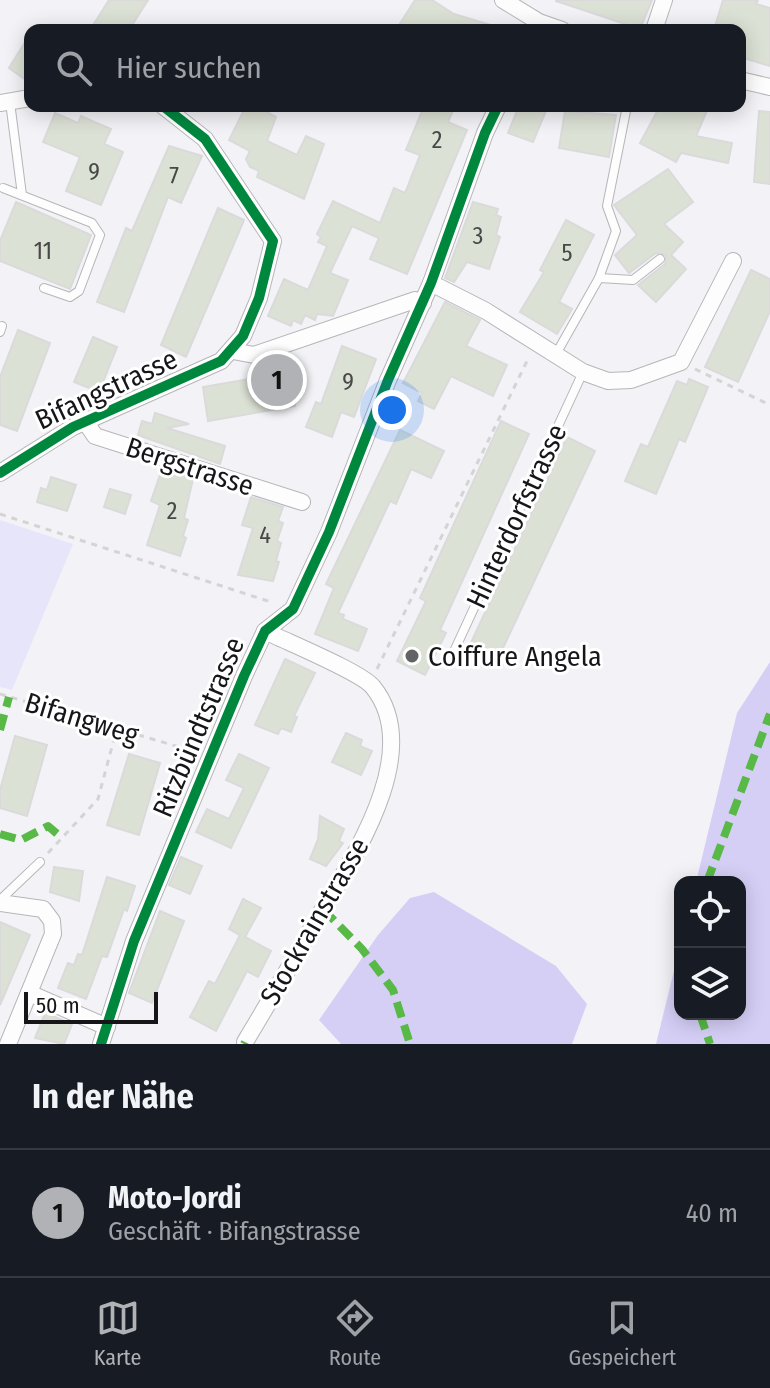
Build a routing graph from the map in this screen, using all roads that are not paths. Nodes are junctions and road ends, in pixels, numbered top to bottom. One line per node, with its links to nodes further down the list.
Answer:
1 (503, 0): 3 (street)
2 (664, 0): 4 (street)
3 (534, 24)
4 (656, 24)
5 (746, 81): 6 (street)
6 (770, 87)
7 (5, 102): 12 (lane)
8 (171, 112): 19 (street)
9 (495, 112): 16 (street)
10 (626, 112): 15 (lane)
11 (3, 188): 12 (lane)
12 (22, 195): 17 (lane)
13 (660, 259): 15 (lane)
14 (733, 261): 21 (street)
15 (599, 278): 20 (lane)
16 (431, 283): 18 (street, Ritzbündtstrasse); 20 (street)
17 (44, 288)
18 (423, 303): 19 (street); 25 (street, Ritzbündtstrasse)
19 (233, 351): 22 (street, Bifangstrasse)
20 (556, 355): 21 (street)
21 (583, 372): 26 (lane, Hinterdorfstrasse)
22 (85, 421): 23 (street, Bifangstrasse); 24 (street, Bergstrasse)
23 (0, 473)
24 (302, 502)
25 (265, 631): 30 (street, Ritzbündtstrasse); 31 (street, Stockrainstrasse)
26 (450, 660)
27 (40, 862): 28 (lane)
28 (0, 902): 29 (street)
29 (29, 993): 30 (street); 32 (street)
30 (107, 1027): 33 (street, Ritzbündtstrasse)
31 (245, 1042)
32 (8, 1044)
33 (101, 1044)

